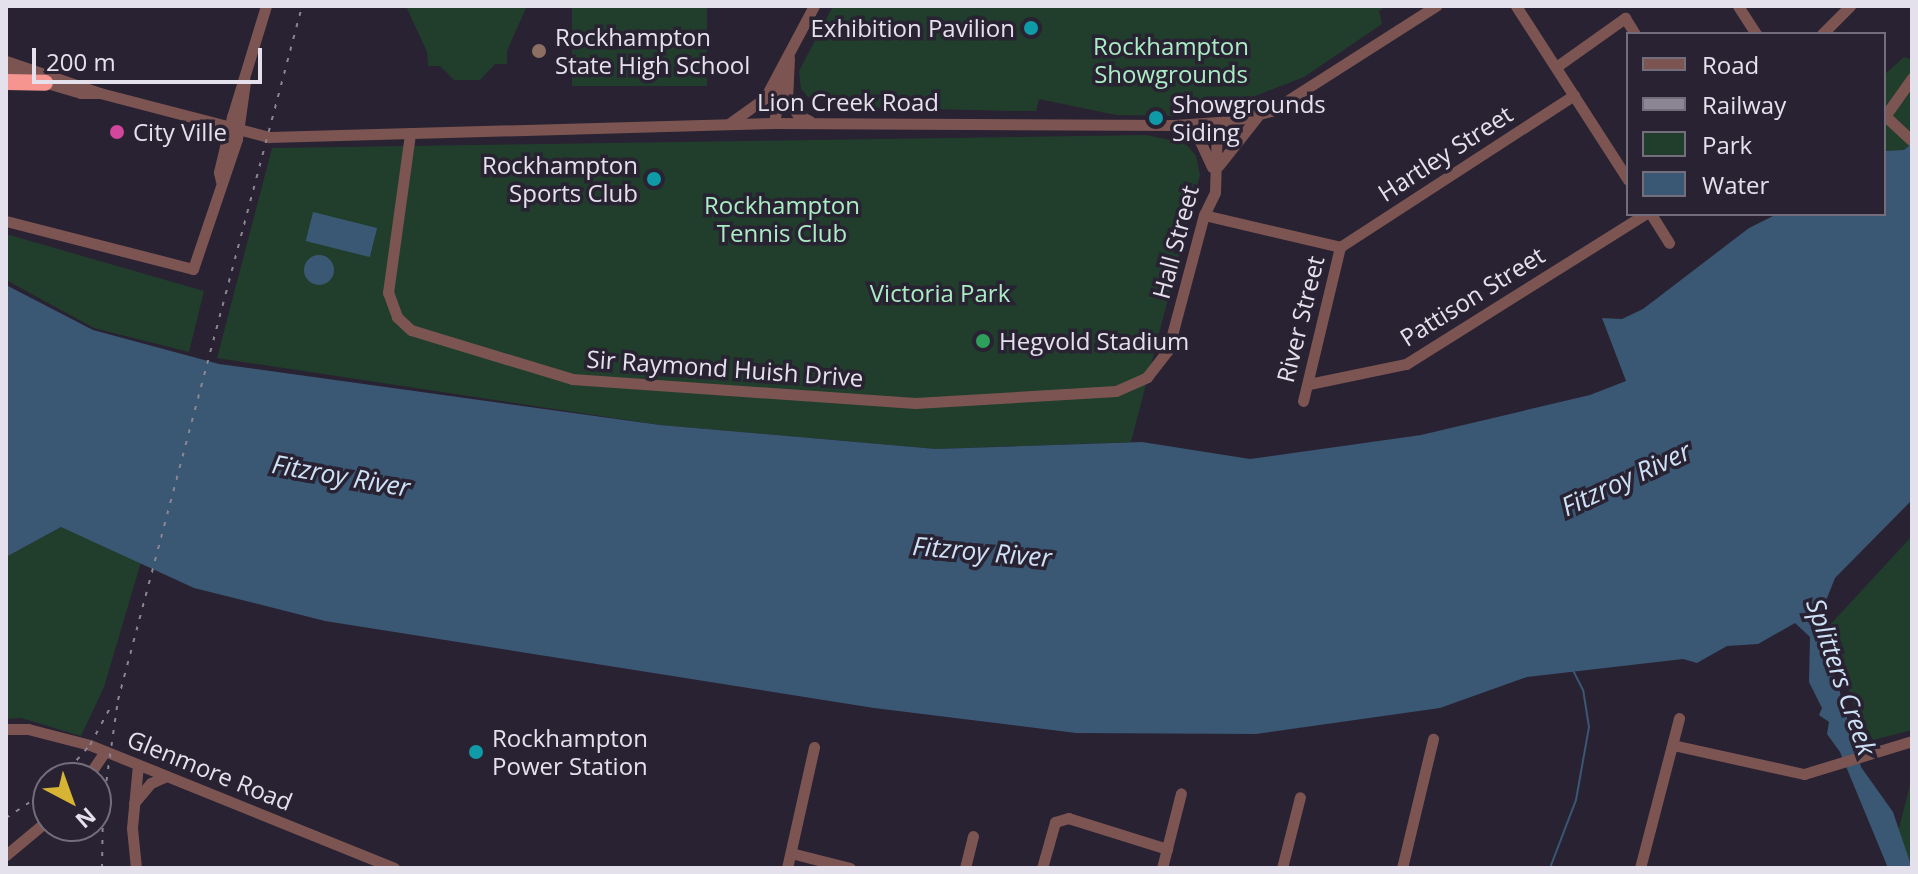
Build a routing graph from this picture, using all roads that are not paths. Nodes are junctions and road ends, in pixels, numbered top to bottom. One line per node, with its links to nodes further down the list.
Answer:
1 (266, 6): 27 (street)
2 (814, 6): 10 (street)
3 (1434, 6): 20 (street, Lion Creek Road)
4 (1516, 6): 12 (street)
5 (1738, 6): 8 (street)
6 (1850, 6): 9 (street)
7 (1634, 32): 12 (street)
8 (1755, 32)
9 (1824, 32)
10 (789, 53): 22 (street); 24 (street); 25 (street)
11 (6, 61): 17 (street)
12 (1556, 67): 18 (street)
13 (6, 71): 16 (street)
14 (1912, 78): 19 (street)
15 (6, 82): 16 (highway)
16 (45, 83): 17 (street)
17 (100, 93): 27 (street, Lion Creek Road)
18 (1574, 95): 31 (street); 37 (street, Hartley Street)
19 (1886, 115)
20 (1257, 116): 23 (street, Lion Creek Road); 30 (street)
21 (1886, 117): 29 (street)
22 (774, 123): 24 (street, Lion Creek Road); 25 (street, Lion Creek Road)
23 (1217, 123): 26 (street, Lion Creek Road); 30 (street, Hall Street)
24 (817, 124): 26 (street, Lion Creek Road)
25 (725, 125): 28 (street, Lion Creek Road)
26 (1174, 125): 30 (street)
27 (234, 129): 28 (street, Lion Creek Road); 35 (street)
28 (407, 134): 38 (street, Sir Raymond Huish Drive)
29 (1911, 140)
30 (1214, 174): 32 (street, Hall Street)
31 (1626, 177)
32 (1204, 215): 37 (street); 38 (street, Hall Street)
33 (1642, 216): 39 (street, Pattison Street)
34 (1652, 216): 36 (street)
35 (6, 221)
36 (1669, 243)
37 (1340, 247): 39 (street, River Street)
38 (1156, 367)
39 (1309, 384): 40 (street, River Street)
40 (1303, 401)
41 (1679, 718): 45 (street)
42 (6, 729): 47 (street, Glenmore Road)
43 (1433, 739): 67 (street)
44 (1912, 741): 45 (street)
45 (1673, 745): 68 (street)
46 (814, 747): 57 (street)
47 (105, 751): 48 (street); 49 (street, Glenmore Road)
48 (98, 762)
49 (138, 765): 50 (street, Glenmore Road); 53 (street)
50 (167, 776): 53 (street); 60 (street, Glenmore Road)
51 (1181, 793): 56 (street)
52 (1300, 797): 66 (street)
53 (134, 803): 59 (street)
54 (32, 833): 58 (street)
55 (973, 836): 63 (street)
56 (1167, 849): 64 (street); 65 (street)
57 (791, 853): 61 (street); 62 (street)
58 (6, 855)
59 (136, 868)
60 (394, 868)
61 (787, 868)
62 (850, 868)
63 (965, 868)
64 (1042, 868)
65 (1162, 868)
66 (1282, 868)
67 (1402, 868)
68 (1640, 868)

